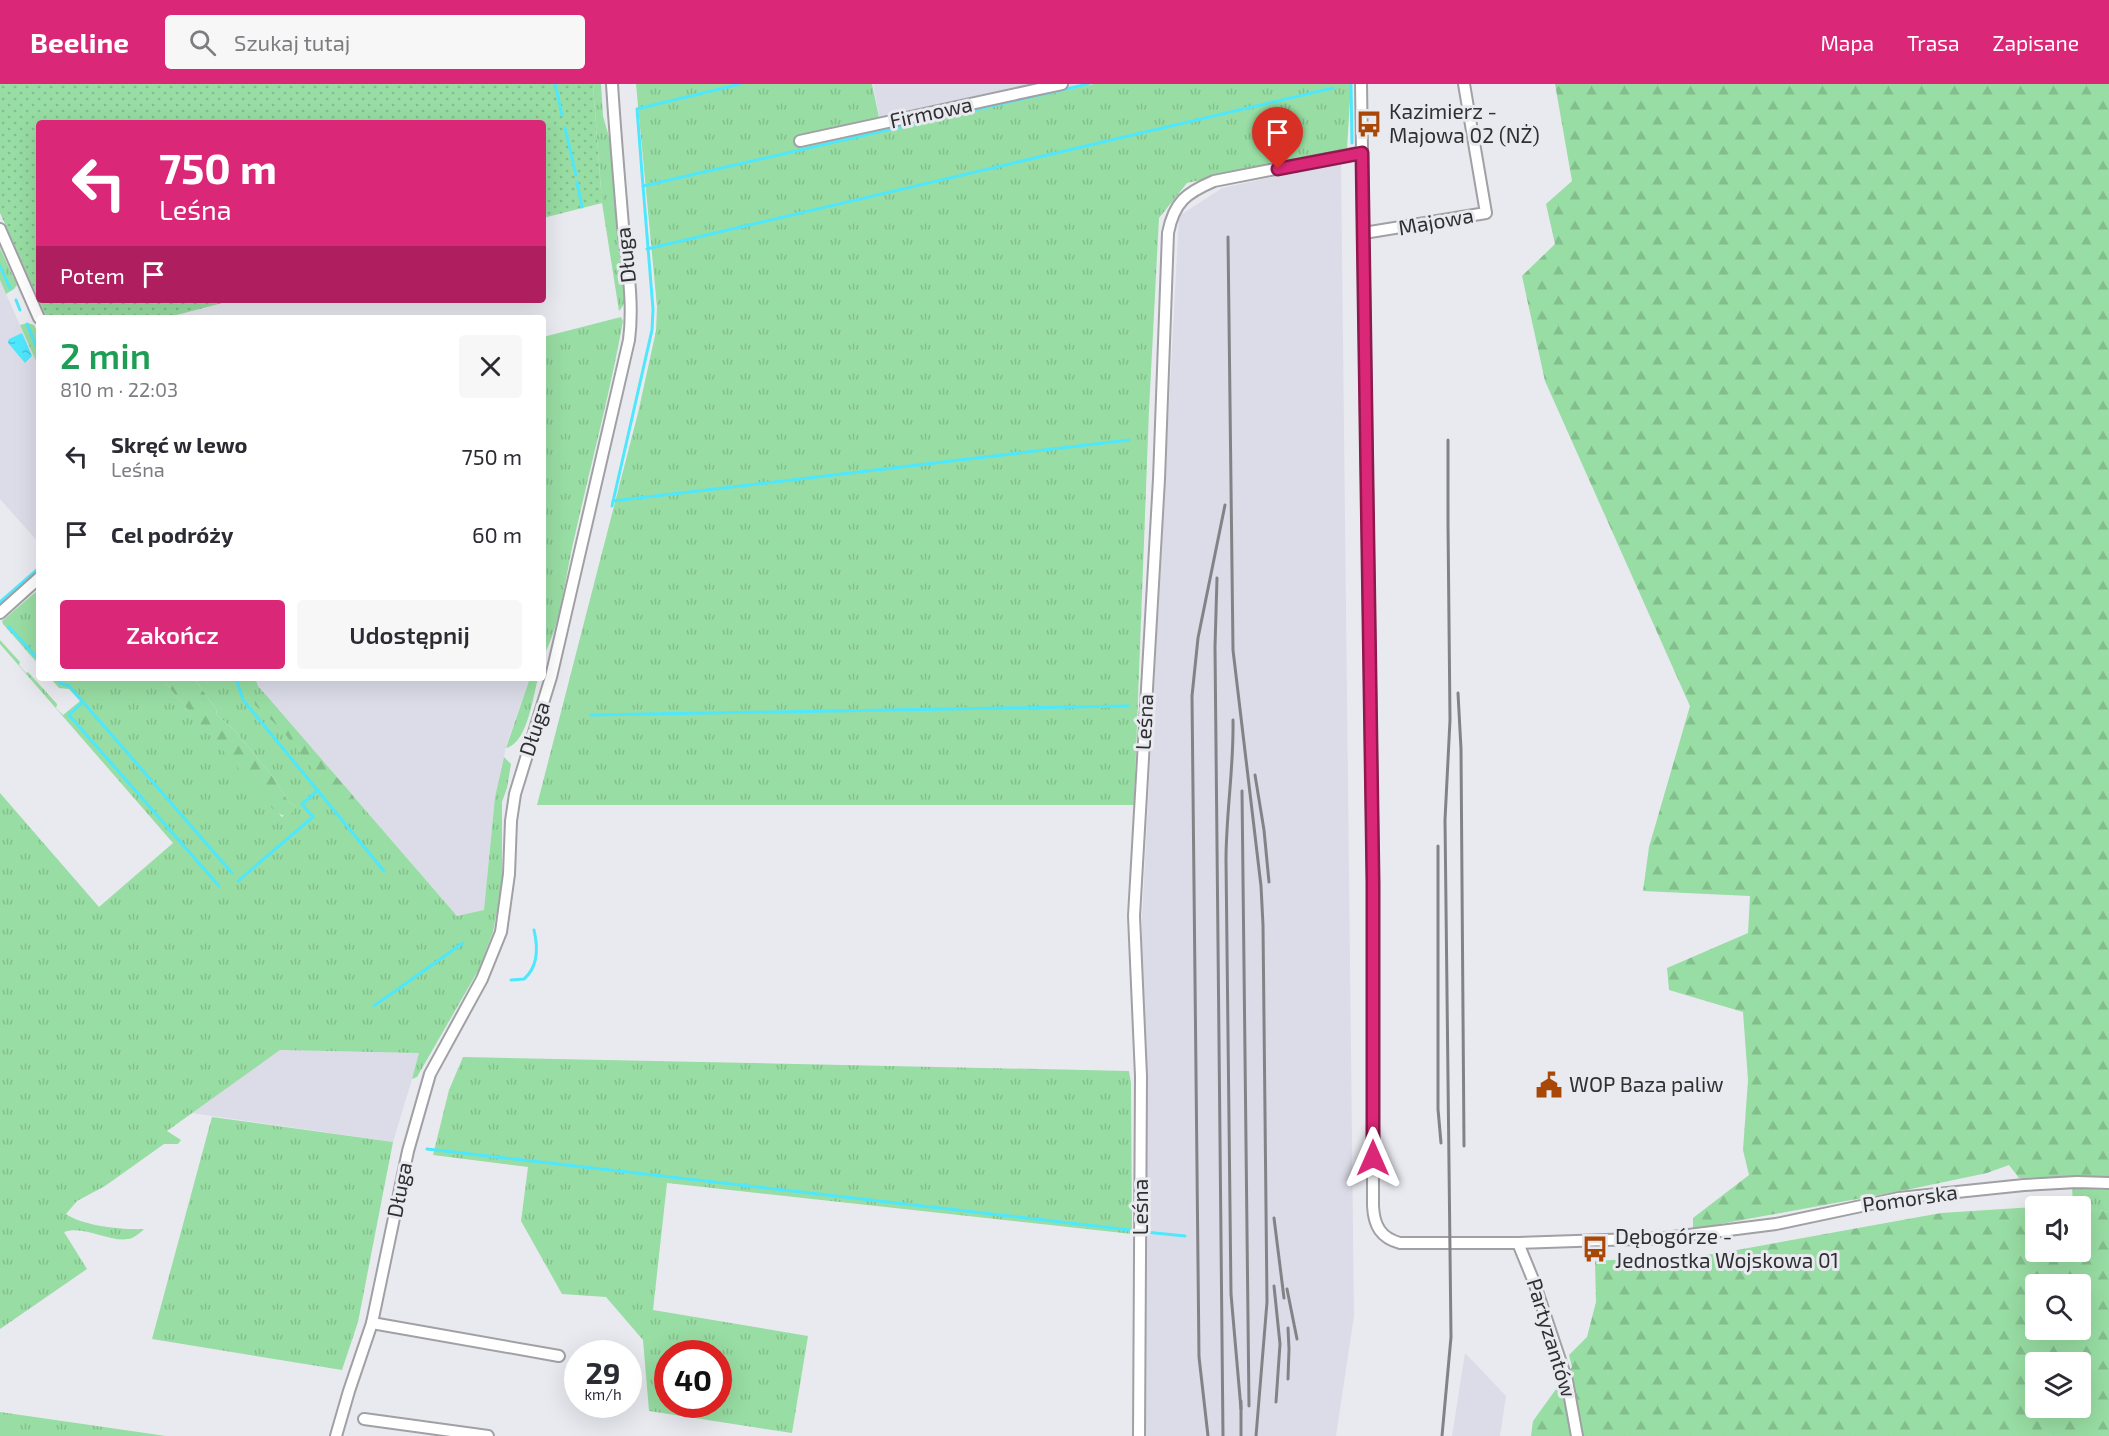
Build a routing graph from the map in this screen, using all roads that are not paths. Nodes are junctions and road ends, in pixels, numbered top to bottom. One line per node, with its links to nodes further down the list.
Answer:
1 (612, 84): 14 (street, Długa)
2 (1062, 84): 5 (street, Firmowa)
3 (1361, 84): 6 (street)
4 (1464, 84): 8 (street, Majowa)
5 (800, 141)
6 (1362, 153): 8 (street); 19 (street, Leśna)
7 (0, 229): 9 (street)
8 (1364, 233): 13 (street, Pomorska)
9 (38, 315)
10 (36, 581): 11 (street)
11 (0, 613)
12 (2109, 1183): 13 (street, Pomorska)
13 (1518, 1242): 20 (street, Partyzantów)
14 (372, 1323): 15 (street); 17 (street, Długa)
15 (560, 1356)
16 (364, 1419): 18 (street)
17 (336, 1436)
18 (488, 1436)
19 (1140, 1436)
20 (1576, 1436)

